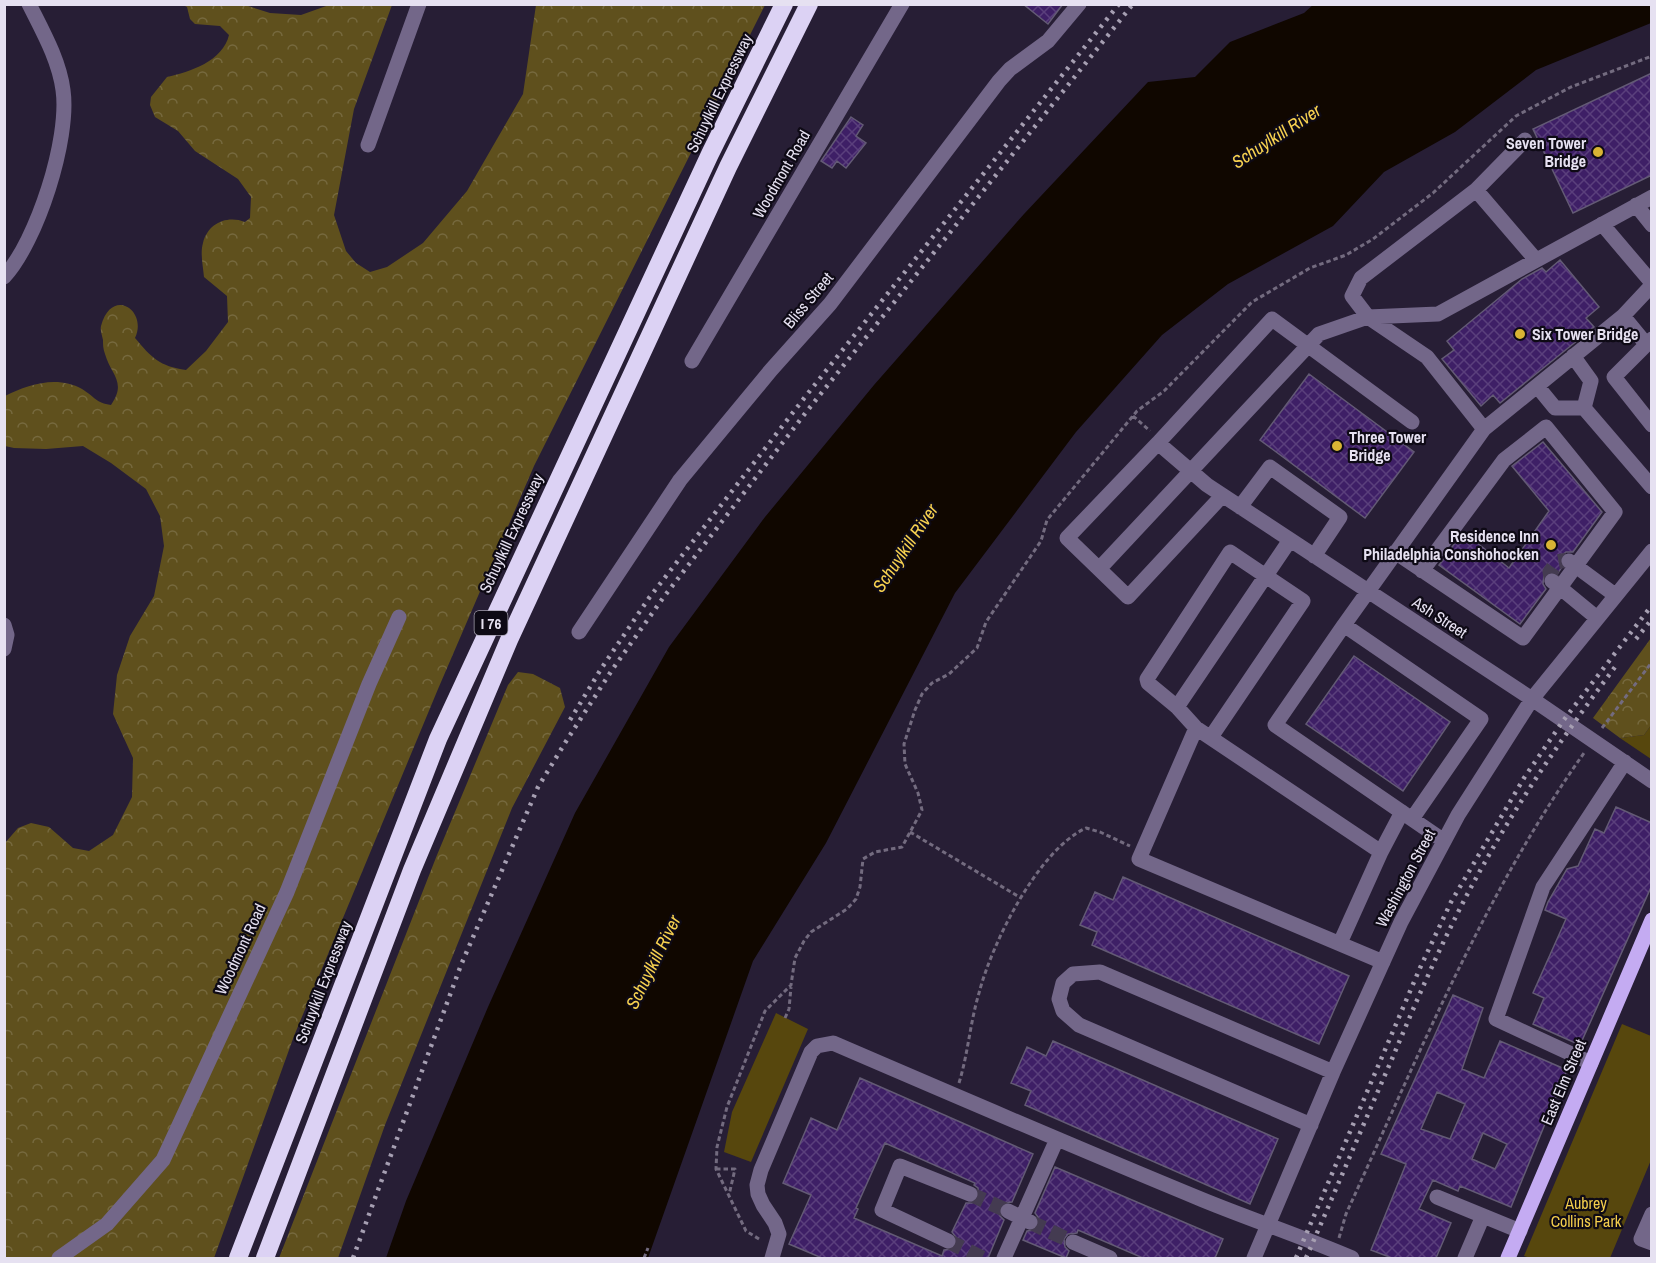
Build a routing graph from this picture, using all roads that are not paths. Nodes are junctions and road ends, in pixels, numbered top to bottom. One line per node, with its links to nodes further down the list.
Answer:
1 (29, 4): 15 (street)
2 (419, 4): 8 (street)
3 (784, 4): 78 (highway, Schuylkill Expressway / I 76)
4 (809, 4): 79 (highway, I 76)
5 (902, 4): 22 (street, Woodmont Road)
6 (1071, 8): 48 (street, Bliss Street)
7 (1525, 140): 9 (street)
8 (368, 145)
9 (1476, 190): 14 (street); 18 (street)
10 (1652, 196): 11 (street)
11 (1636, 205): 12 (street); 13 (street)
12 (1602, 224): 14 (street); 16 (street)
13 (1652, 225)
14 (1536, 260): 18 (street)
15 (4, 277)
16 (1652, 284): 17 (street)
17 (1623, 316): 19 (street); 21 (street)
18 (1368, 317): 20 (street); 27 (street)
19 (1649, 341): 26 (street)
20 (1307, 345): 25 (street); 28 (street); 29 (street)
21 (1573, 356): 23 (street); 24 (street)
22 (692, 361)
23 (1537, 386): 24 (street); 27 (street)
24 (1584, 408): 30 (street)
25 (1412, 422)
26 (1652, 425)
27 (1484, 429): 35 (street)
28 (1158, 443): 29 (street, Ash Street); 38 (street)
29 (1190, 471): 31 (street, Ash Street); 38 (street)
30 (1652, 487)
31 (1222, 496): 32 (street, Ash Street); 38 (street)
32 (1240, 507): 33 (street, Ash Street); 36 (street)
33 (1290, 540): 36 (street, Ash Street); 40 (street)
34 (1652, 551): 43 (street, Washington Street)
35 (1395, 552): 39 (street); 42 (street)
36 (1314, 556): 42 (street, Ash Street)
37 (1572, 563): 39 (street); 41 (street); 43 (street)
38 (1099, 569)
39 (1422, 571): 41 (street)
40 (1265, 576): 51 (street); 51 (street); 53 (street)
41 (1555, 585): 45 (street)
42 (1367, 591): 47 (street); 50 (street, Ash Street)
43 (1615, 595): 45 (street, Washington Street)
44 (399, 617): 77 (street, Woodmont Road)
45 (1596, 618): 50 (street, Washington Street)
46 (4, 625): 49 (street)
47 (1344, 625): 56 (street); 56 (street)
48 (579, 632)
49 (4, 649)
50 (1532, 699): 54 (street, Ash Street); 57 (street, Washington Street)
51 (1178, 707): 52 (street)
52 (1196, 728): 53 (street); 60 (street)
53 (1210, 737): 58 (street)
54 (1625, 762): 55 (street, Ash Street); 62 (street)
55 (1652, 781)
56 (1407, 816): 57 (street); 58 (street)
57 (1444, 841): 61 (street, Washington Street)
58 (1381, 852): 60 (street)
59 (1652, 920): 62 (main road, East Elm Street)
60 (1340, 943): 61 (street)
61 (1383, 962): 63 (street, Washington Street)
62 (1591, 1063): 73 (main road, East Elm Street)
63 (1333, 1072): 64 (street, Washington Street); 64 (street)
64 (1311, 1125): 72 (street, Washington Street)
65 (1057, 1139): 71 (street); 72 (street); 80 (street)
66 (970, 1194): 74 (street)
67 (1437, 1197): 70 (street)
68 (1008, 1211): 71 (street)
69 (1652, 1215): 76 (street)
70 (1483, 1216): 73 (street); 85 (street)
71 (1026, 1220): 81 (street)
72 (1267, 1226): 83 (street, Washington Street); 84 (street)
73 (1520, 1232): 86 (main road, East Elm Street)
74 (948, 1241)
75 (1073, 1242): 82 (street)
76 (1652, 1244)
77 (59, 1258)
78 (238, 1258)
79 (265, 1258)
80 (772, 1258)
81 (1004, 1258)
82 (1110, 1258)
83 (1254, 1258)
84 (1352, 1258)
85 (1465, 1258)
86 (1508, 1258)

